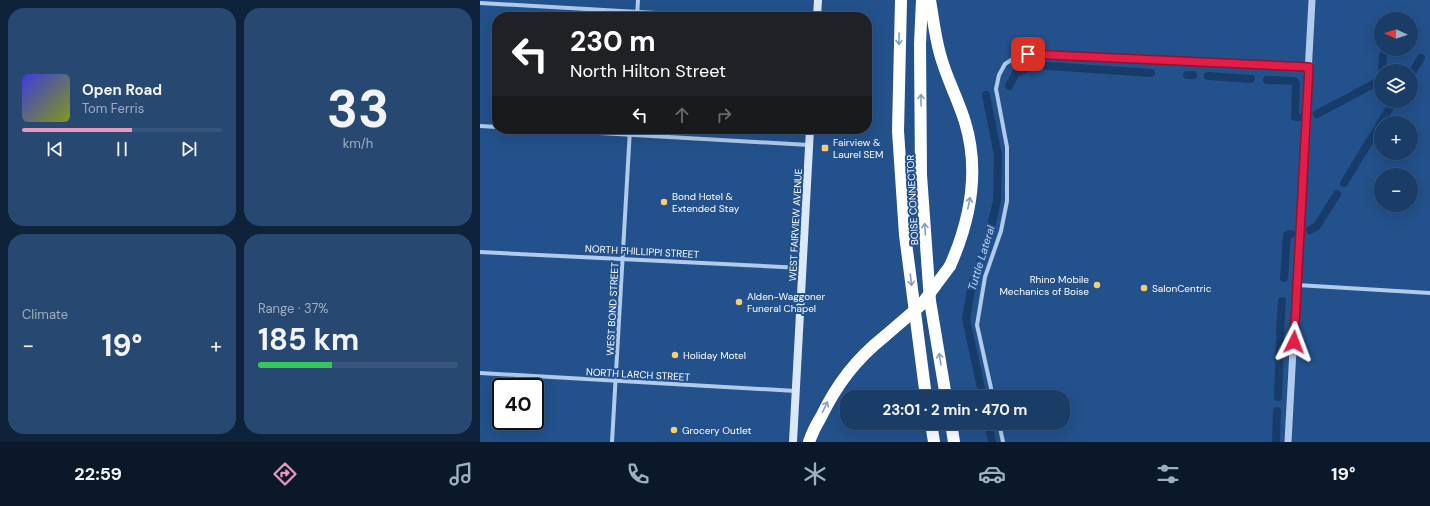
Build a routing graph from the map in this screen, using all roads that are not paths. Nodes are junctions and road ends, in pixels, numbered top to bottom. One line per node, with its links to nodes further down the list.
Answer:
1 (638, 0): 9 (street)
2 (818, 0): 10 (main road)
3 (901, 0): 25 (highway, BOISE CONNECTOR, one-way to 25)
4 (922, 0): 26 (highway, BOISE CONNECTOR, one-way to 4)
5 (930, 0): 34 (highway, one-way to 5, bridge)
6 (1312, 0): 11 (street)
7 (480, 3): 8 (street)
8 (608, 12)
9 (637, 12)
10 (817, 12)
11 (1309, 67): 21 (street); 27 (street)
12 (480, 126): 13 (street)
13 (492, 127)
14 (613, 134): 16 (street)
15 (810, 134): 17 (main road, WEST FAIRVIEW AVENUE)
16 (630, 135): 17 (street); 19 (street, WEST BOND STREET)
17 (810, 145): 20 (main road, WEST FAIRVIEW AVENUE)
18 (480, 252): 19 (street, NORTH PHILLIPPI STREET)
19 (623, 258): 20 (street, NORTH PHILLIPPI STREET); 24 (street, WEST BOND STREET)
20 (803, 268): 28 (main road, WEST FAIRVIEW AVENUE)
21 (1297, 286): 22 (street); 38 (street)
22 (1430, 293)
23 (480, 373): 24 (street, NORTH LARCH STREET)
24 (616, 381): 28 (street, NORTH LARCH STREET); 32 (street, WEST BOND STREET)
25 (924, 390)
26 (945, 390)
27 (991, 390)
28 (796, 391): 33 (main road, WEST FAIRVIEW AVENUE)
29 (926, 430): 35 (highway)
30 (932, 430): 36 (highway)
31 (1000, 430): 37 (street)
32 (612, 442)
33 (793, 442)
34 (809, 442)
35 (927, 442)
36 (934, 442)
37 (1003, 442)
38 (1288, 442)

